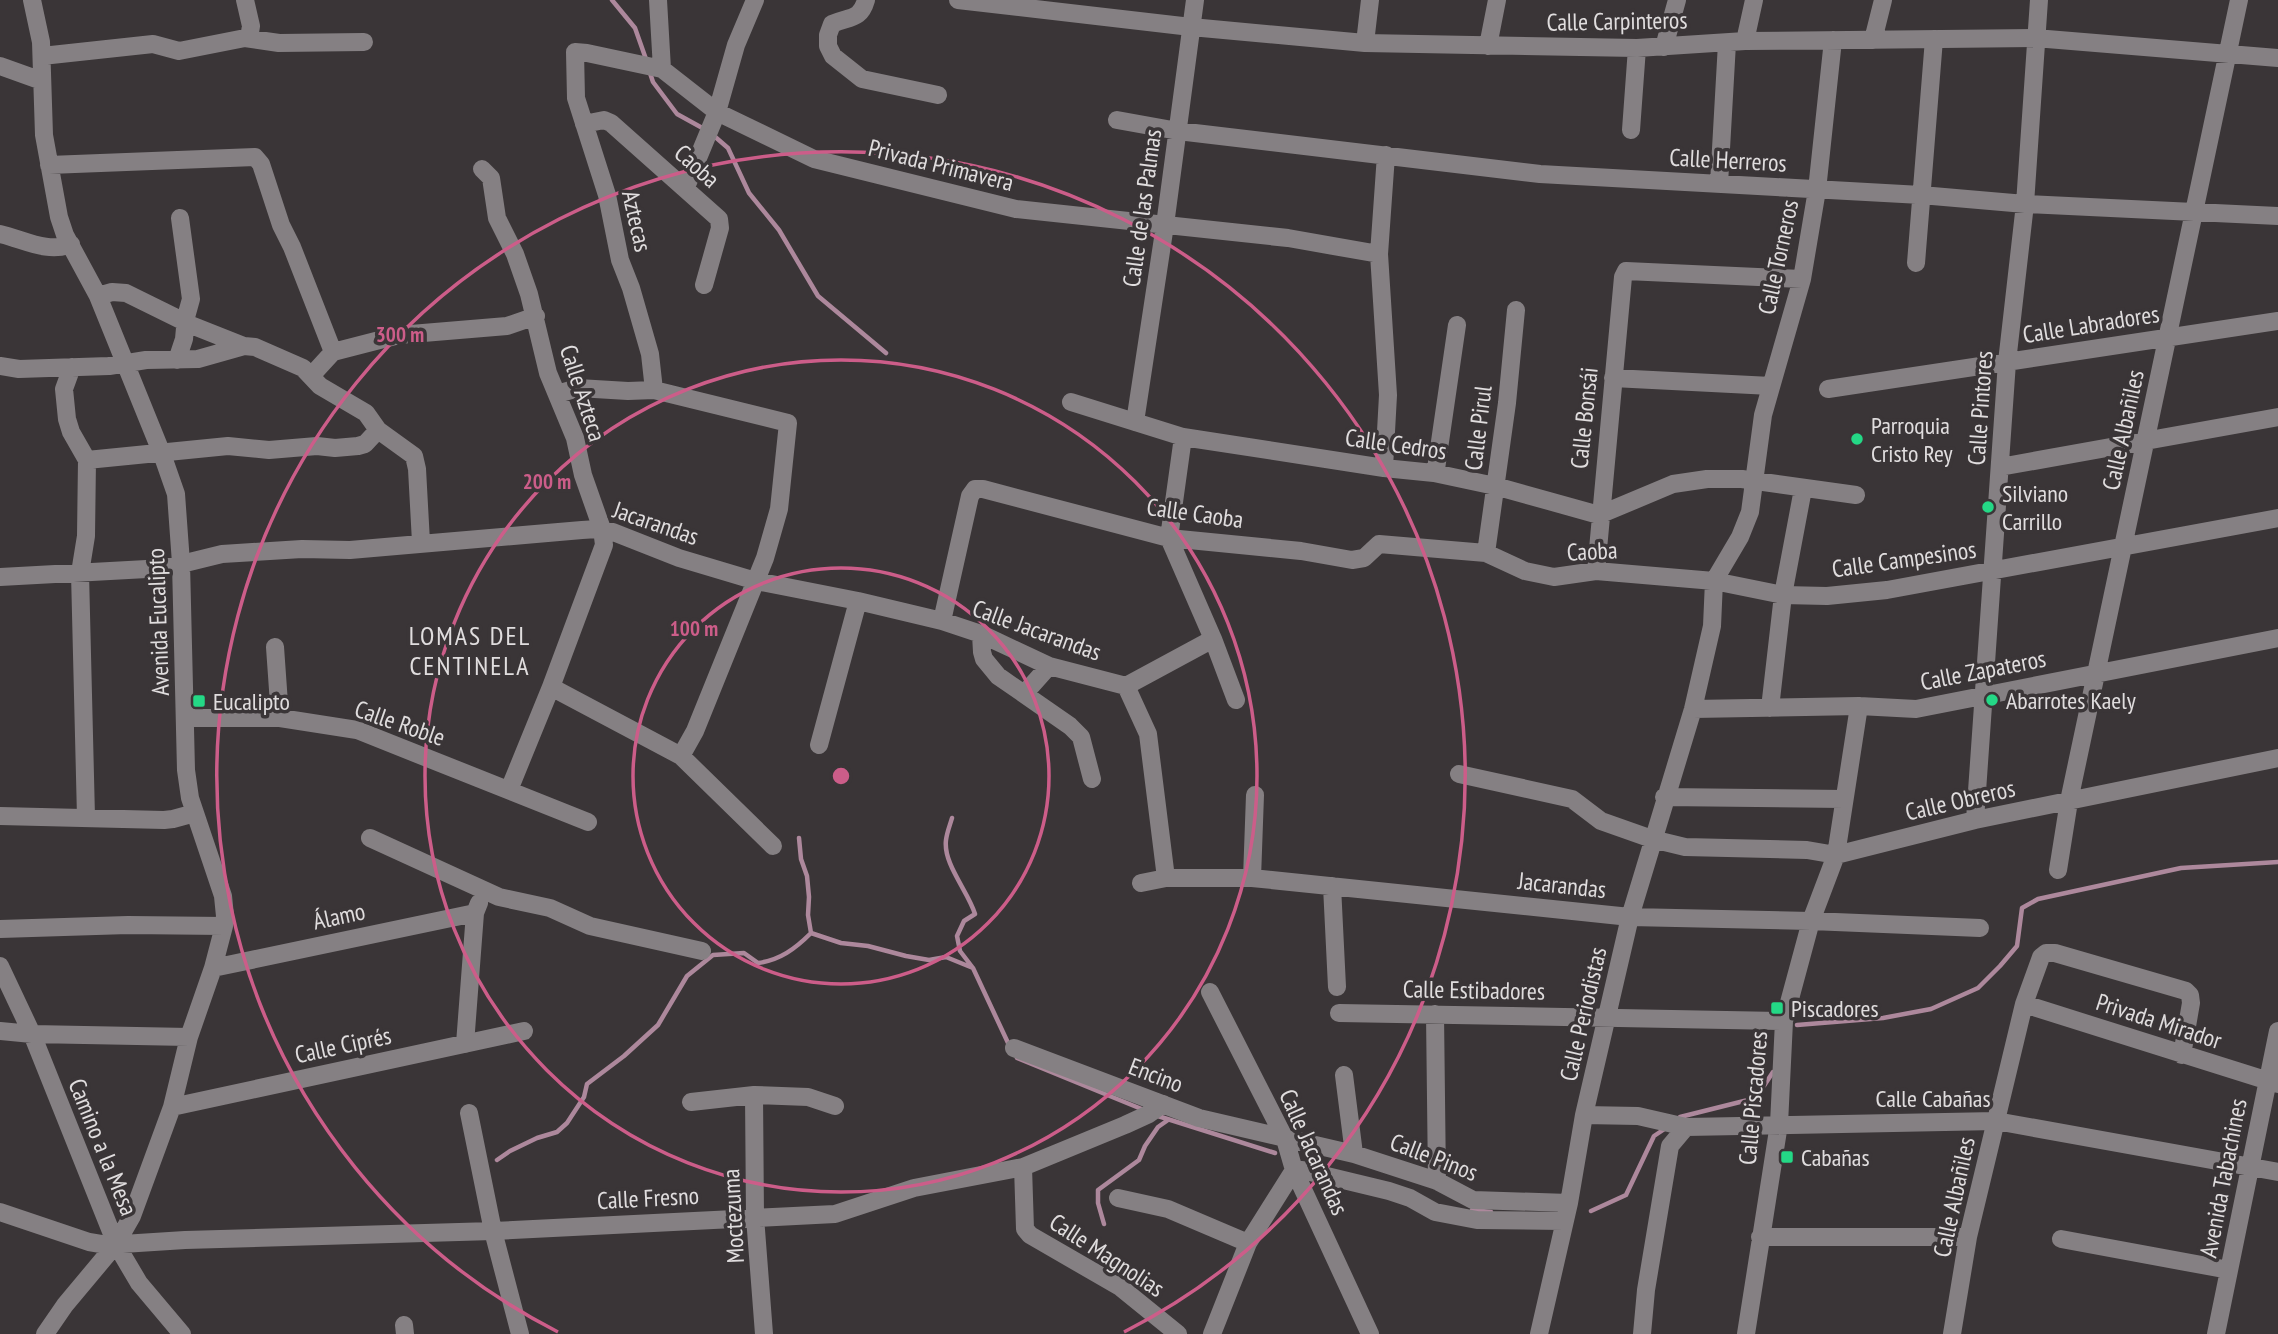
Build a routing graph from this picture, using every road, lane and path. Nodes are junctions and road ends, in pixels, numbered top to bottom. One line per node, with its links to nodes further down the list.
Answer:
1 (32, 0): 29 (street, Avenida Eucalipto)
2 (245, 0): 17 (street)
3 (658, 0): 32 (street)
4 (755, 0): 35 (street)
5 (866, 0): 34 (street)
6 (958, 0): 15 (street, Calle Carpinteros)
7 (1195, 0): 16 (street, Calle de las Palmas)
8 (1370, 0): 24 (street)
9 (1497, 0): 25 (street)
10 (1676, 0): 26 (street)
11 (1754, 0): 23 (street)
12 (1883, 0): 21 (street)
13 (2039, 0): 18 (street, Calle Pintores)
14 (2239, 0): 28 (street, Calle Albañiles)
15 (988, 2): 16 (street, Calle Carpinteros)
16 (1191, 27): 24 (street, Calle Carpinteros); 39 (street, Calle de las Palmas)
17 (249, 38): 22 (street); 29 (street)
18 (2035, 38): 19 (street, Calle Carpinteros); 28 (street, Calle Carpinteros); 47 (street, Calle Pintores)
19 (1934, 39): 21 (street, Calle Carpinteros); 46 (street)
20 (1833, 40): 21 (street, Calle Carpinteros); 23 (street, Calle Carpinteros); 45 (street, Calle Torneros)
21 (1873, 40)
22 (364, 42)
23 (1736, 42): 26 (street, Calle Carpinteros); 43 (street)
24 (1365, 43): 25 (street, Calle Carpinteros)
25 (1488, 46): 27 (street, Calle Carpinteros)
26 (1664, 47): 27 (street, Calle Carpinteros)
27 (1637, 48): 38 (street)
28 (2229, 54): 30 (street, Calle Carpinteros); 48 (street, Calle Albañiles)
29 (42, 56): 33 (street, Avenida Eucalipto)
30 (2278, 58)
31 (0, 66): 33 (street)
32 (662, 69): 35 (street, Privada Primavera); 37 (street, Aztecas)
33 (42, 81): 41 (street, Avenida Eucalipto)
34 (938, 95)
35 (717, 112): 44 (street); 51 (street, Privada Primavera)
36 (1116, 120): 39 (street, Calle Herreros)
37 (584, 124): 44 (street, Caoba); 76 (street, Aztecas)
38 (1631, 130)
39 (1178, 131): 40 (street, Calle Herreros); 51 (street, Calle de las Palmas)
40 (1386, 155): 43 (street, Calle Herreros); 54 (street)
41 (48, 165): 53 (street, Avenida Eucalipto); 66 (street)
42 (482, 169): 60 (street, Calle Azteca)
43 (1719, 184): 45 (street, Calle Herreros)
44 (686, 187): 57 (street, Caoba)
45 (1817, 190): 46 (street, Calle Herreros); 56 (street, Calle Torneros)
46 (1921, 195): 47 (street, Calle Herreros); 55 (street)
47 (2025, 204): 48 (street, Calle Herreros); 68 (street, Calle Pintores)
48 (2195, 212): 49 (street, Calle Herreros); 64 (street, Calle Albañiles)
49 (2278, 216)
50 (180, 218): 62 (street)
51 (1165, 225): 54 (street, Privada Primavera); 80 (street, Calle de las Palmas)
52 (0, 234): 53 (street)
53 (71, 244): 58 (street, Avenida Eucalipto)
54 (1379, 254): 87 (street)
55 (1916, 263)
56 (1802, 279): 73 (street, Calle Bonsái); 74 (street, Calle Torneros)
57 (704, 285)
58 (98, 296): 62 (street); 69 (street, Avenida Eucalipto)
59 (1516, 310): 90 (street, Calle Pirul)
60 (536, 316): 66 (street); 77 (street, Calle Azteca)
61 (2278, 321): 64 (street, Calle Labradores)
62 (184, 322): 65 (street); 67 (street)
63 (1457, 325): 88 (street)
64 (2168, 338): 68 (street, Calle Labradores); 83 (street, Calle Albañiles)
65 (244, 346): 67 (street); 72 (street)
66 (333, 352): 72 (street)
67 (177, 360): 69 (street)
68 (2007, 362): 75 (street, Calle Labradores); 86 (street, Calle Pintores)
69 (125, 363): 71 (street); 84 (street, Avenida Eucalipto)
70 (0, 366): 71 (street)
71 (72, 367): 85 (street)
72 (311, 376): 81 (street)
73 (1613, 378): 74 (street); 93 (street, Calle Bonsái)
74 (1771, 386): 89 (street, Calle Torneros)
75 (1828, 389)
76 (654, 390): 77 (street); 106 (street)
77 (556, 394): 95 (street, Calle Azteca)
78 (1071, 402): 80 (street, Calle Cedros)
79 (2278, 417): 83 (street)
80 (1135, 422): 82 (street, Calle Cedros)
81 (378, 430): 84 (street); 97 (street)
82 (1183, 437): 87 (street, Calle Cedros); 96 (street)
83 (2146, 440): 86 (street); 99 (street, Calle Albañiles)
84 (162, 454): 85 (street); 101 (street, Avenida Eucalipto)
85 (87, 460): 104 (street)
86 (2000, 467): 103 (street, Calle Pintores)
87 (1384, 468): 88 (street, Calle Cedros)
88 (1434, 473): 90 (street, Calle Cedros)
89 (1753, 481): 91 (street); 93 (street); 107 (street, Calle Torneros)
90 (1495, 486): 93 (street, Calle Cedros); 100 (street, Calle Pirul)
91 (1803, 489): 92 (street); 108 (street)
92 (1856, 495)
93 (1599, 515): 102 (street, Calle Bonsái)
94 (2278, 518): 99 (street, Calle Campesinos)
95 (602, 529): 97 (street, Jacarandas); 106 (street, Jacarandas); 118 (street, Calle Azteca)
96 (1169, 538): 98 (street, Calle Caoba); 110 (street, Calle Caoba); 113 (street)
97 (421, 542): 101 (street, Jacarandas)
98 (1406, 545): 100 (street, Caoba)
99 (2123, 547): 103 (street, Calle Campesinos); 116 (street, Calle Albañiles)
100 (1486, 553): 102 (street, Caoba)
101 (181, 563): 104 (street, Jacarandas); 125 (street, Avenida Eucalipto)
102 (1596, 571): 107 (street, Caoba)
103 (1992, 571): 108 (street, Calle Campesinos); 120 (street, Calle Pintores)
104 (80, 573): 105 (street, Jacarandas); 139 (street)
105 (0, 577)
106 (756, 581): 109 (street, Jacarandas); 128 (street)
107 (1714, 581): 108 (street, Caoba); 124 (street, Calle Periodistas)
108 (1783, 595): 123 (street)
109 (858, 601): 110 (street, Jacarandas); 127 (street)
110 (942, 621): 111 (street, Calle Jacarandas)
111 (981, 634): 115 (street, Calle Jacarandas); 119 (street)
112 (2278, 638): 116 (street, Calle Zapateros)
113 (1213, 639): 117 (street); 121 (street)
114 (275, 647): 126 (street)
115 (1049, 666): 117 (street, Calle Jacarandas); 119 (street)
116 (2096, 674): 120 (street, Calle Zapateros); 136 (street, Calle Albañiles)
117 (1126, 686): 147 (street, Calle Jacarandas)
118 (551, 687): 128 (street); 132 (street, Calle Azteca)
119 (1024, 694): 131 (street)
120 (1983, 695): 122 (street, Calle Zapateros); 140 (street, Calle Pintores)
121 (1236, 700)
122 (1859, 706): 123 (street, Calle Zapateros); 135 (street, Calle Piscadores)
123 (1770, 708): 124 (street, Calle Zapateros)
124 (1693, 709): 134 (street, Calle Periodistas)
125 (185, 718): 126 (street, Calle Roble); 137 (street, Avenida Eucalipto)
126 (280, 718): 132 (street, Calle Roble)
127 (819, 745)
128 (681, 756): 144 (street)
129 (2278, 758): 136 (street, Calle Obreros)
130 (1460, 774): 143 (street, Calle Obreros)
131 (1092, 779)
132 (509, 790): 141 (street, Calle Roble)
133 (1255, 795): 148 (street)
134 (1664, 797): 135 (street); 143 (street, Calle Periodistas)
135 (1844, 799): 145 (street, Calle Piscadores)
136 (2069, 801): 140 (street, Calle Obreros); 146 (street, Calle Albañiles)
137 (195, 813): 139 (street); 155 (street, Avenida Eucalipto)
138 (0, 816): 139 (street)
139 (86, 817)
140 (1975, 820): 145 (street, Calle Obreros)
141 (588, 822)
142 (369, 838): 151 (street)
143 (1652, 839): 145 (street, Calle Obreros); 153 (street, Calle Periodistas)
144 (773, 846)
145 (1836, 855): 154 (street, Calle Piscadores)
146 (2058, 870)
147 (1166, 878): 148 (street, Jacarandas); 149 (street, Jacarandas)
148 (1252, 878): 150 (street, Jacarandas)
149 (1141, 883)
150 (1332, 886): 153 (street, Jacarandas); 161 (street)
151 (484, 890): 152 (street); 158 (street)
152 (475, 913): 160 (street, Álamo); 173 (street)
153 (1630, 917): 154 (street, Jacarandas); 166 (street, Calle Periodistas)
154 (1811, 921): 156 (street, Jacarandas); 167 (street, Calle Piscadores)
155 (224, 926): 157 (street); 160 (street, Avenida Eucalipto)
156 (1980, 928)
157 (0, 929)
158 (702, 951)
159 (0, 966): 171 (street, Camino a la Mesa)
160 (213, 968): 172 (street, Avenida Eucalipto)
161 (1337, 987)
162 (1210, 992): 188 (street, Calle Jacarandas)
163 (2024, 1004): 175 (street, Privada Mirador); 175 (street, Calle Albañiles); 185 (street, Calle Albañiles)
164 (1339, 1013): 165 (street, Calle Estibadores)
165 (1435, 1014): 166 (street, Calle Estibadores); 194 (street)
166 (1608, 1017): 167 (street, Calle Estibadores); 184 (street, Calle Periodistas)
167 (1784, 1021): 186 (street, Calle Piscadores)
168 (0, 1031): 171 (street)
169 (524, 1031): 173 (street, Calle Ciprés)
170 (2278, 1031): 177 (street, Avenida Tabachines)
171 (32, 1034): 172 (street); 204 (street, Camino a la Mesa)
172 (189, 1037): 182 (street, Avenida Eucalipto)
173 (465, 1044): 182 (street, Calle Ciprés)
174 (1014, 1048): 180 (street, Encino)
175 (2182, 1055): 177 (street, Privada Mirador)
176 (1344, 1075): 189 (street)
177 (2273, 1083): 191 (street, Avenida Tabachines)
178 (754, 1095): 179 (street); 181 (street); 198 (street, Moctezuma)
179 (691, 1102)
180 (1164, 1104): 188 (street, Encino); 190 (street, Calle Fresno)
181 (835, 1106)
182 (172, 1107): 204 (street, Avenida Eucalipto)
183 (469, 1113): 199 (street)
184 (1584, 1115): 187 (street, Calle Cabañas); 197 (street, Calle Periodistas)
185 (1996, 1121): 186 (street, Calle Cabañas); 191 (street, Calle Cabañas); 201 (street, Calle Albañiles)
186 (1779, 1124): 187 (street, Calle Cabañas); 200 (street, Calle Piscadores)
187 (1686, 1127): 214 (street)
188 (1284, 1139): 189 (street, Calle Pinos); 192 (street, Calle Jacarandas)
189 (1354, 1154): 194 (street, Calle Pinos)
190 (1023, 1167): 198 (street, Calle Fresno); 210 (street, Calle Magnolias)
191 (2250, 1167): 193 (street, Calle Cabañas); 205 (street, Avenida Tabachines)
192 (1294, 1170): 197 (street); 203 (street); 212 (street, Calle Jacarandas)
193 (2278, 1172)
194 (1437, 1181): 197 (street, Calle Pinos)
195 (1118, 1198): 203 (street)
196 (0, 1212): 204 (street, Calle Fresno)
197 (1566, 1212): 213 (street, Calle Periodistas)
198 (755, 1217): 199 (street, Calle Fresno); 209 (street, Moctezuma)
199 (493, 1231): 204 (street, Calle Fresno); 208 (street)
200 (1760, 1237): 201 (street); 215 (street, Calle Piscadores)
201 (1968, 1237): 216 (street, Calle Albañiles)
202 (2061, 1239): 205 (street)
203 (1248, 1243): 211 (street)
204 (116, 1244): 206 (street, Avenida Eucalipto); 207 (street, Camino a la Mesa)
205 (2230, 1270): 217 (street, Avenida Tabachines)
206 (45, 1334)
207 (182, 1334)
208 (520, 1334)
209 (764, 1334)
210 (1178, 1334)
211 (1212, 1334)
212 (1370, 1334)
213 (1539, 1334)
214 (1642, 1334)
215 (1746, 1334)
216 (1952, 1334)
217 (2216, 1334)

